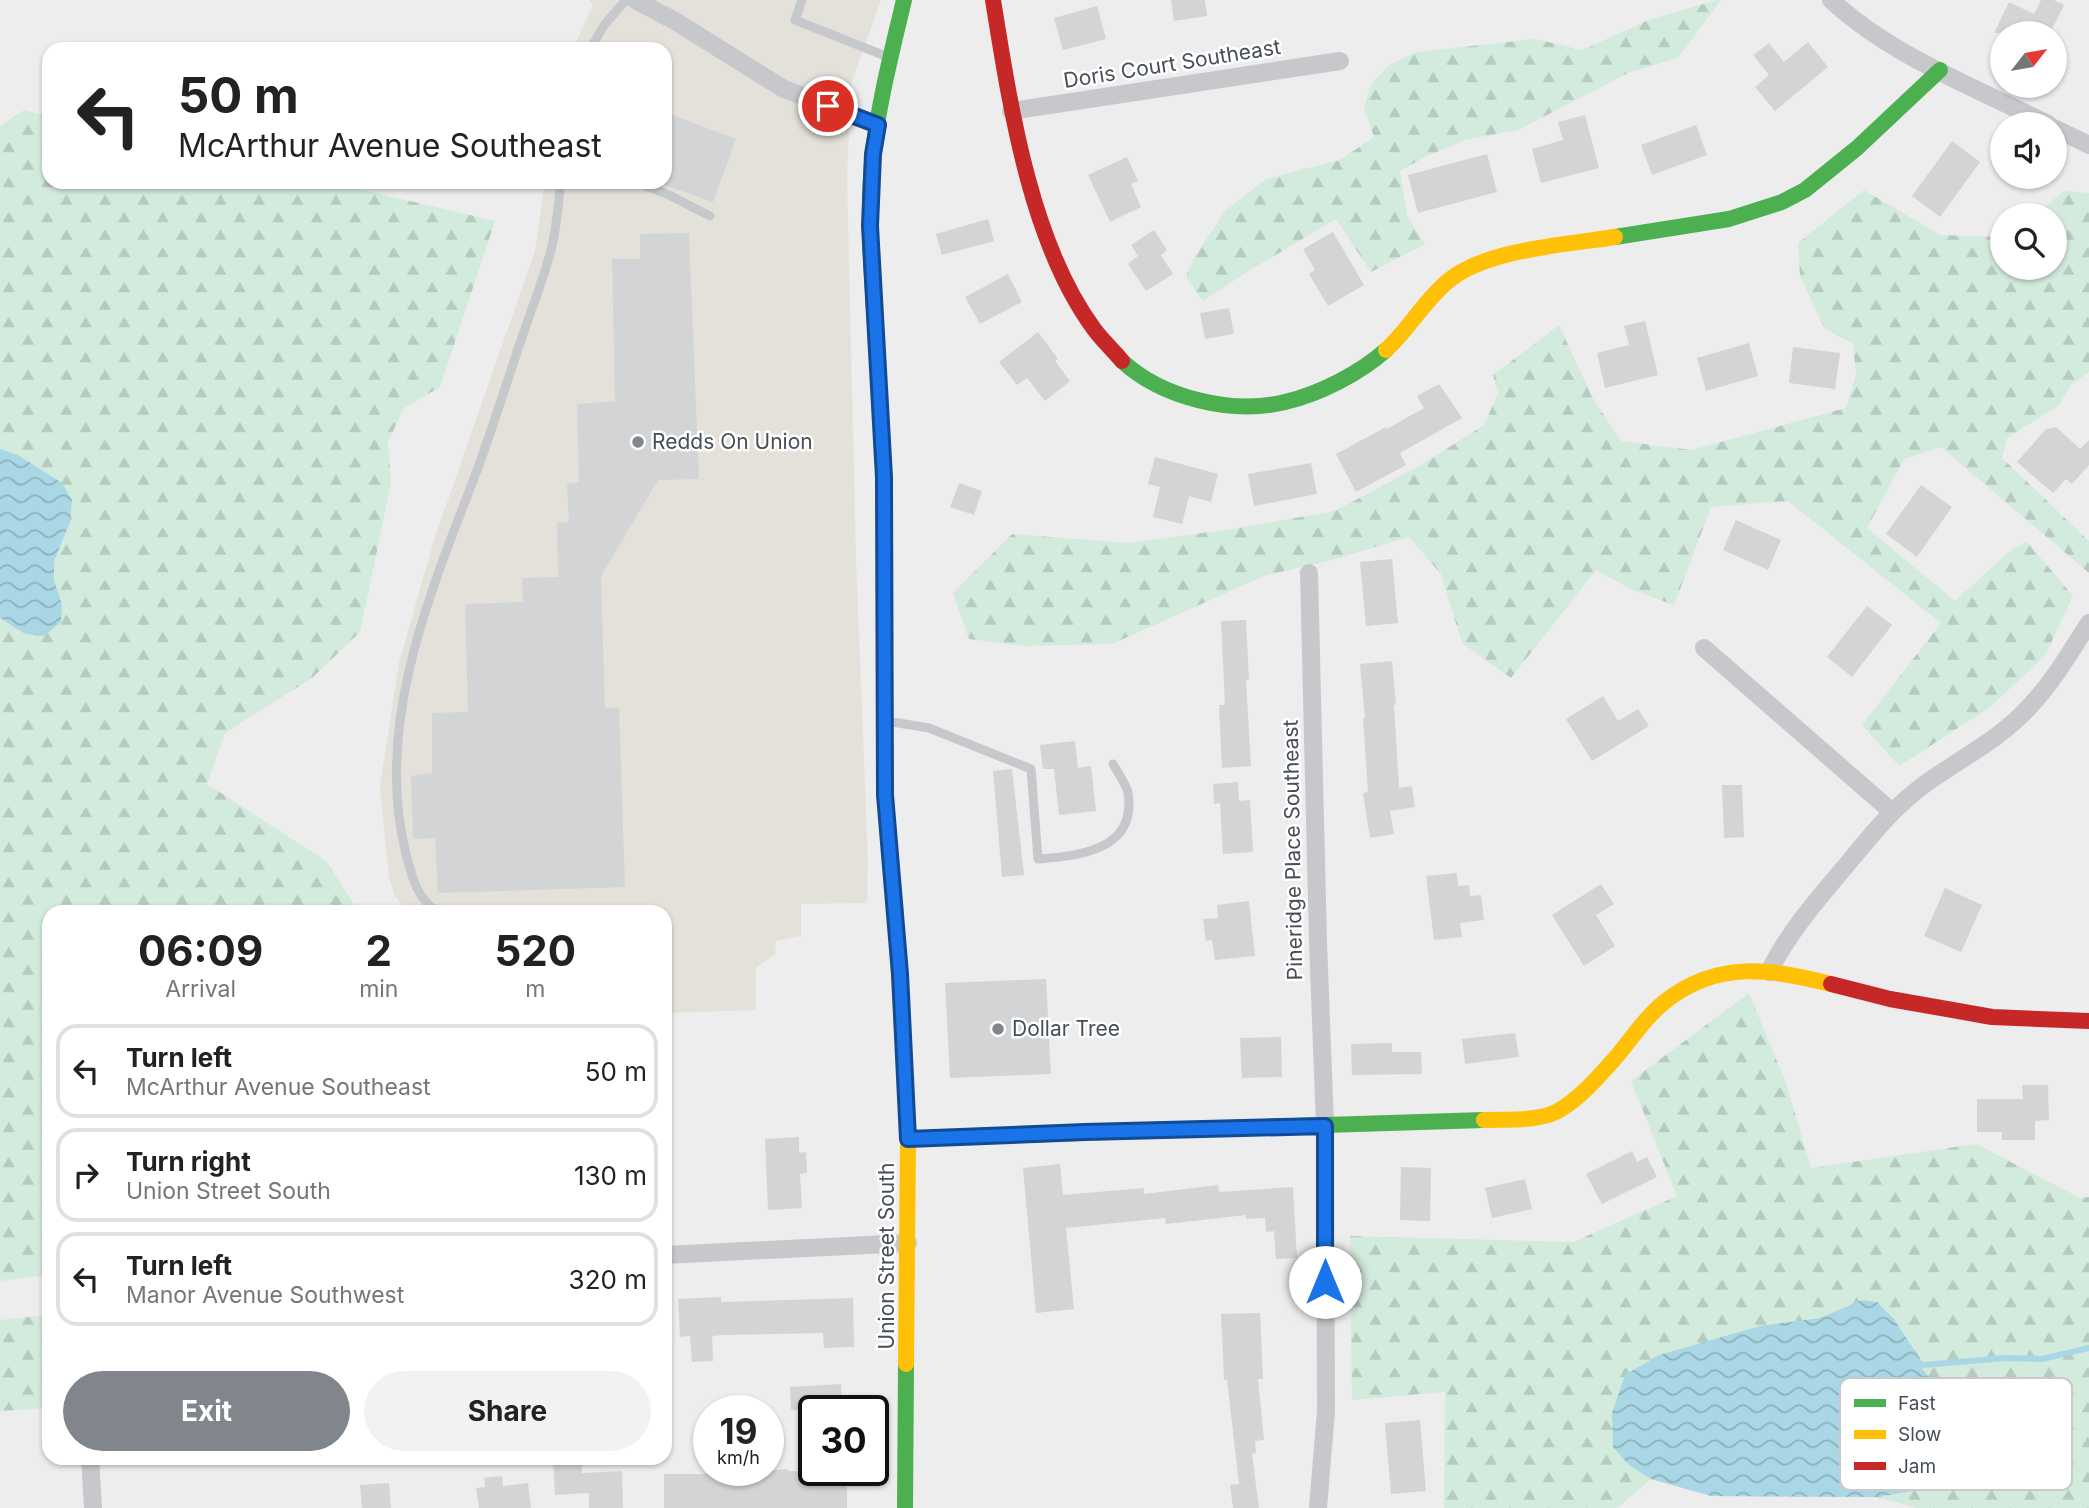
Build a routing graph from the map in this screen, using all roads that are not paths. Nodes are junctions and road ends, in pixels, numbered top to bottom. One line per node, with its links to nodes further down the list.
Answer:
1 (626, 0): 7 (lane)
2 (635, 0): 13 (street)
3 (802, 0): 8 (lane)
4 (904, 0): 8 (street, Union Street South)
5 (993, 0): 11 (street)
6 (1831, 0): 10 (street)
7 (594, 42)
8 (889, 58): 13 (street, Union Street South)
9 (1340, 61): 11 (street, Doris Court Southeast)
10 (1940, 71): 11 (street); 12 (street)
11 (1011, 111)
12 (2024, 112)
13 (878, 125): 22 (street, Union Street South)
14 (2067, 134): 15 (street)
15 (2089, 145)
16 (560, 189): 25 (lane)
17 (654, 189): 18 (lane)
18 (710, 216)
19 (1309, 573): 28 (street, Pineridge Place Southeast)
20 (2089, 623): 24 (street)
21 (1704, 648): 24 (street)
22 (885, 721): 23 (lane); 29 (street, Union Street South)
23 (1113, 764)
24 (1891, 811): 26 (street)
25 (427, 905)
26 (1769, 972): 27 (street); 28 (street)
27 (2089, 1021)
28 (1325, 1126): 29 (street); 35 (street, Pineridge Place Southeast)
29 (908, 1139): 30 (street, Union Street South)
30 (908, 1243): 31 (street); 34 (street, Union Street South)
31 (672, 1255)
32 (90, 1465): 33 (street)
33 (93, 1508)
34 (905, 1508)
35 (1318, 1508)

